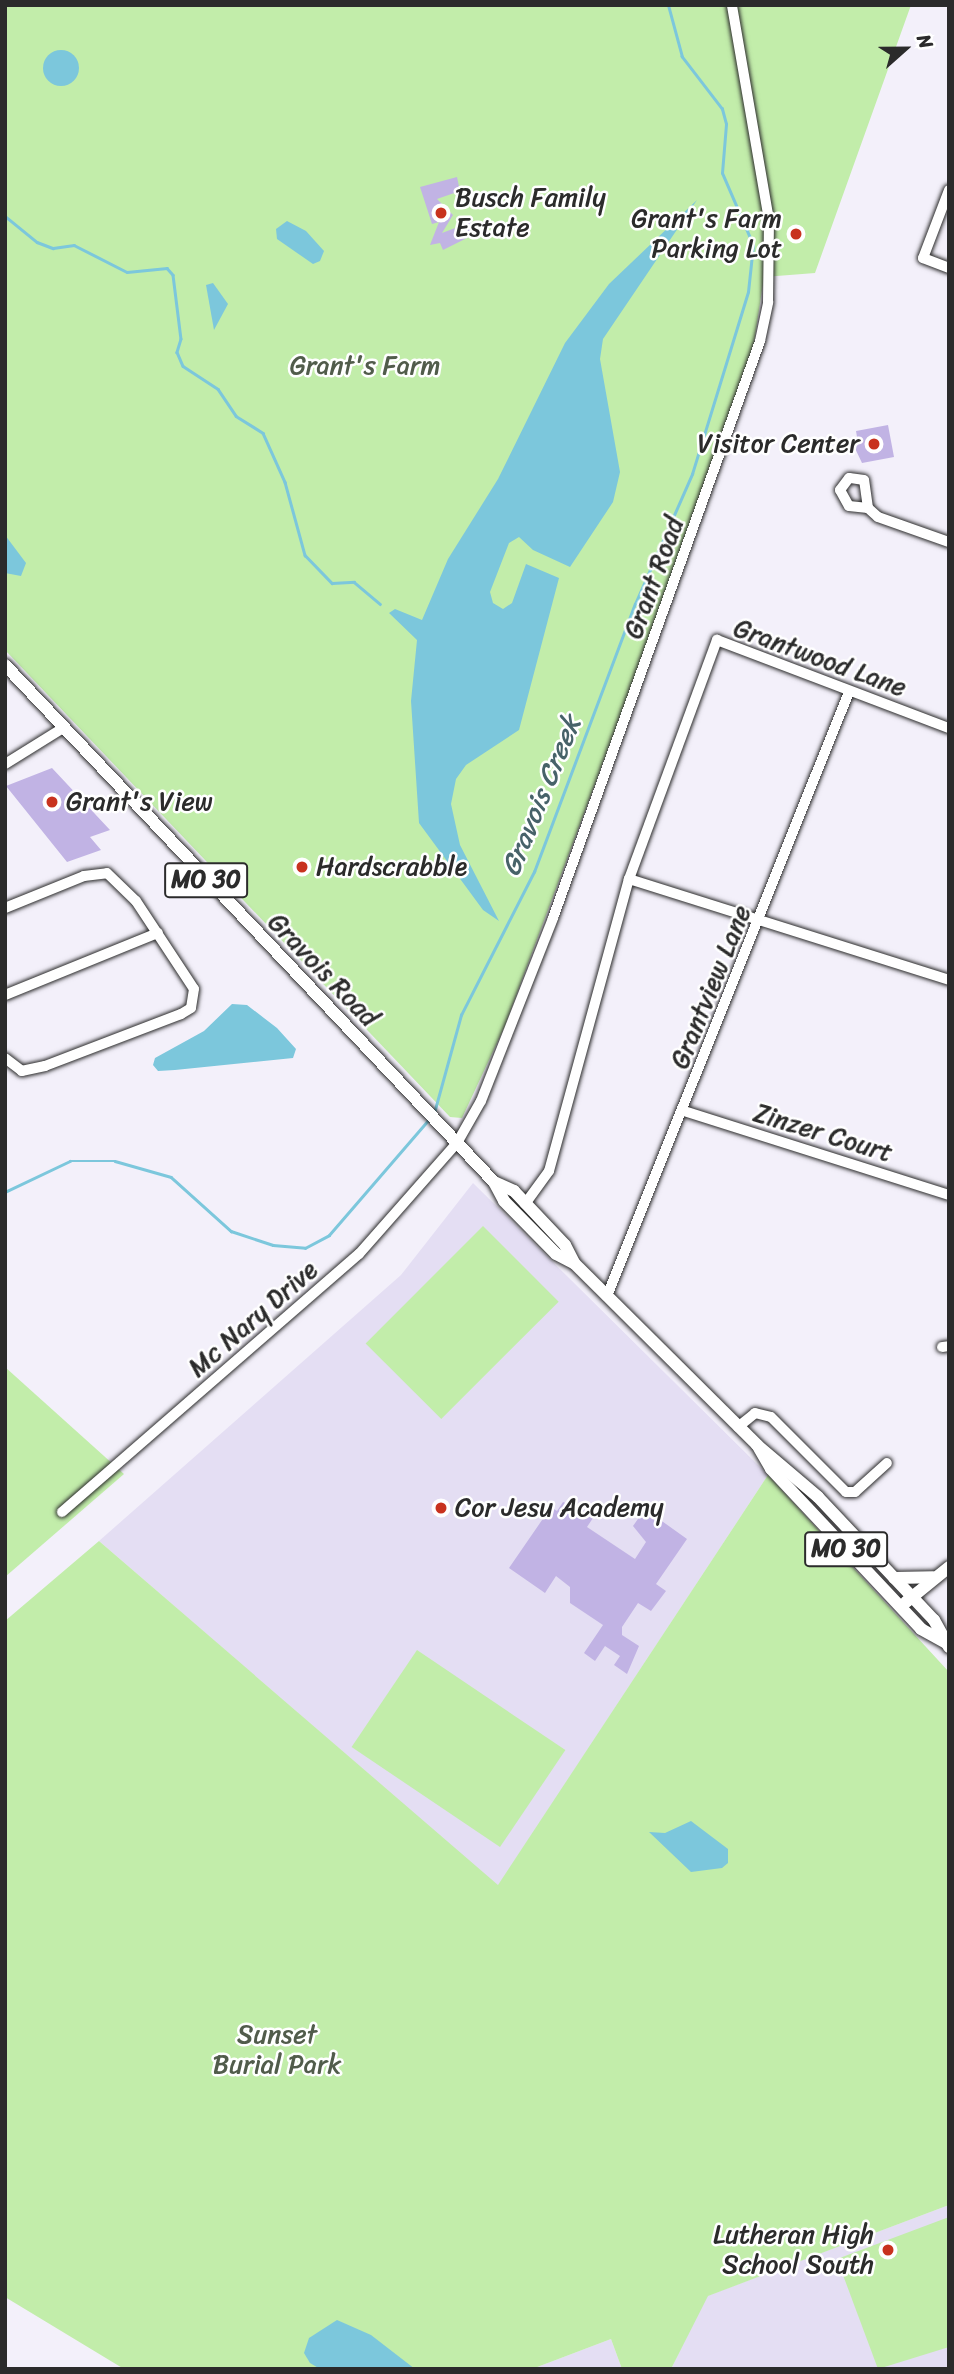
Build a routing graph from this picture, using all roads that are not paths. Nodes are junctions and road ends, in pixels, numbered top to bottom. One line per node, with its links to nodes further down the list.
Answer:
1 (732, 5): 19 (street, Grant Road)
2 (949, 190): 3 (street)
3 (949, 268)
4 (868, 508): 5 (street)
5 (949, 542)
6 (5, 665): 8 (main road, Gravois Road / MO 30)
7 (849, 692): 9 (street, Grantwood Lane); 11 (street, Grantwood Lane); 13 (street, Grantview Lane)
8 (63, 728): 10 (street); 19 (main road, Gravois Road / MO 30)
9 (949, 728)
10 (5, 764)
11 (629, 878): 13 (street); 22 (street, Grantwood Lane)
12 (5, 908): 14 (street)
13 (760, 922): 15 (street); 18 (street, Grantview Lane)
14 (158, 933): 16 (street); 17 (street)
15 (949, 980)
16 (5, 995)
17 (5, 1058)
18 (684, 1111): 21 (street, Zinzer Court); 24 (street, Grantview Lane)
19 (457, 1143): 20 (main road, Gravois Road / MO 30); 28 (street, Mc Nary Drive)
20 (494, 1182): 22 (main road, Gravois Road / MO 30); 23 (main road, Gravois Road / MO 30)
21 (949, 1195)
22 (526, 1204): 23 (main road, Gravois Road / MO 30)
23 (575, 1264): 24 (main road, Gravois Road / MO 30)
24 (607, 1296): 25 (main road, Gravois Road / MO 30)
25 (738, 1427): 26 (main road, Gravois Road / MO 30); 27 (street)
26 (757, 1445): 31 (main road, Gravois Road / MO 30); 33 (main road, Gravois Road / MO 30)
27 (887, 1463)
28 (62, 1512)
29 (949, 1567): 30 (main road)
30 (933, 1577): 31 (main road); 32 (main road)
31 (894, 1578): 32 (main road, Gravois Road / MO 30)
32 (912, 1596): 33 (main road); 34 (main road, Gravois Road / MO 30)
33 (900, 1607): 34 (main road, Gravois Road / MO 30)
34 (947, 1645)

